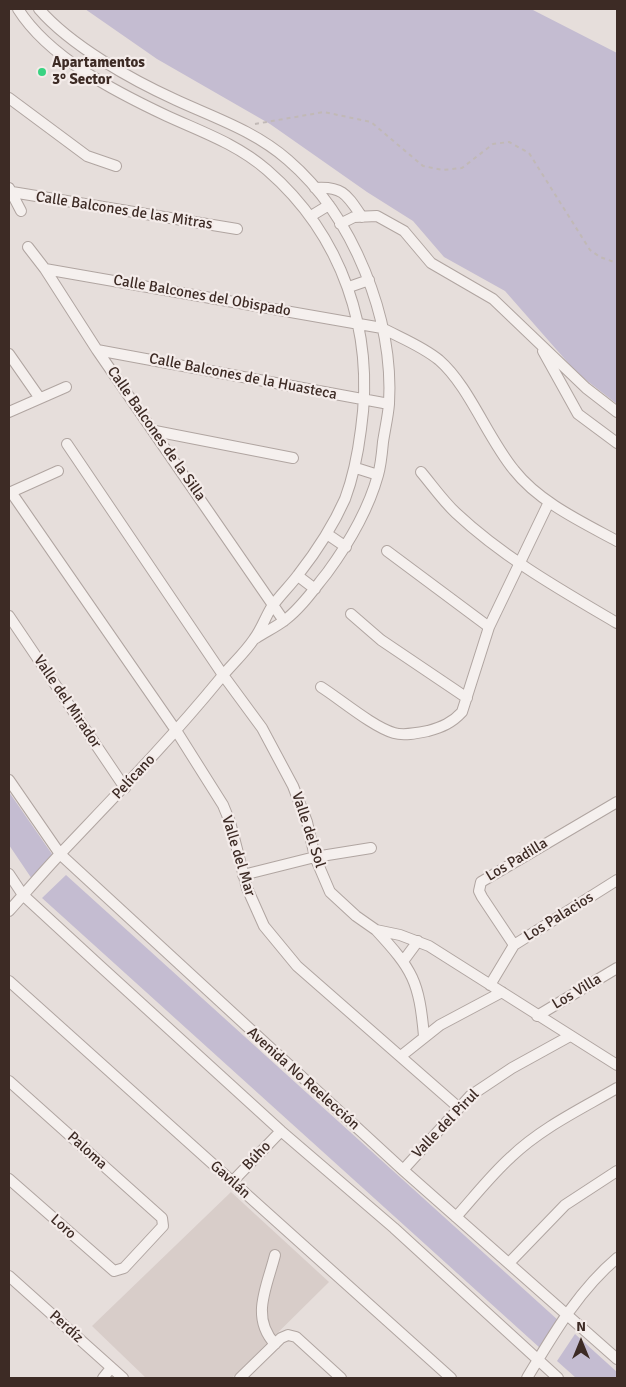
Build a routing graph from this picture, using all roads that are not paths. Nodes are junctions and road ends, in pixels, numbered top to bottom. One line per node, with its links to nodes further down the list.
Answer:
1 (18, 9): 5 (street)
2 (39, 9): 4 (street)
3 (9, 98): 6 (street)
4 (254, 135): 5 (street); 7 (street)
5 (242, 150): 11 (street)
6 (116, 166)
7 (315, 188): 9 (street); 12 (street)
8 (10, 190): 10 (street); 14 (street, Calle Balcones de las Mitras)
9 (329, 205): 11 (street); 13 (street)
10 (21, 211)
11 (311, 216): 18 (street)
12 (362, 216): 13 (street); 21 (street)
13 (340, 224): 17 (street)
14 (237, 229)
15 (28, 246): 16 (street, Calle Balcones de la Silla)
16 (45, 268): 19 (street, Calle Balcones del Obispado); 22 (street, Calle Balcones de la Silla)
17 (369, 280): 18 (street); 20 (street)
18 (349, 287): 19 (street)
19 (359, 323): 20 (street, Calle Balcones del Obispado); 26 (street)
20 (382, 328): 27 (street); 39 (street, Calle Balcones del Obispado)
21 (538, 342): 29 (street); 31 (street)
22 (97, 350): 26 (street, Calle Balcones de la Huasteca); 30 (street, Calle Balcones de la Silla)
23 (9, 354): 25 (street)
24 (66, 387): 25 (street)
25 (39, 397): 28 (street)
26 (365, 400): 27 (street, Calle Balcones de la Huasteca); 34 (street)
27 (389, 404): 37 (street)
28 (9, 412)
29 (617, 412)
30 (155, 431): 33 (street); 47 (street, Calle Balcones de la Silla)
31 (617, 443)
32 (67, 444): 54 (street, Valle del Sol)
33 (293, 458)
34 (356, 468): 37 (street); 40 (street)
35 (58, 472): 38 (street)
36 (421, 472): 44 (street)
37 (378, 475): 42 (street)
38 (10, 492): 57 (street, Valle del Mar)
39 (549, 502): 41 (street, Calle Balcones del Obispado); 44 (street)
40 (327, 534): 42 (street); 45 (street)
41 (617, 541)
42 (346, 548): 46 (street)
43 (387, 551): 52 (street)
44 (519, 565): 51 (street); 52 (street)
45 (298, 576): 46 (street); 47 (street)
46 (314, 589): 50 (street)
47 (272, 606): 50 (street, Calle Balcones de la Silla); 53 (street, Pelícano)
48 (351, 614): 56 (street)
49 (9, 616): 59 (street, Valle del Mirador)
50 (284, 621): 53 (street, Pelícano)
51 (617, 624)
52 (489, 627): 56 (street)
53 (255, 639): 54 (street, Pelícano)
54 (223, 675): 57 (street, Pelícano); 63 (street, Valle del Sol)
55 (321, 687): 56 (street)
56 (467, 698)
57 (177, 732): 59 (street, Pelícano); 65 (street, Valle del Mar)
58 (9, 780): 62 (street, Avenida No Reelección)
59 (125, 788): 62 (street, Pelícano)
60 (617, 802): 71 (street, Los Padilla)
61 (370, 848): 63 (street)
62 (60, 854): 67 (street, Pelícano); 86 (street, Avenida No Reelección)
63 (314, 857): 65 (street); 69 (street, Valle del Sol)
64 (9, 874): 67 (street)
65 (243, 875): 80 (street, Valle del Mar)
66 (617, 880): 71 (street, Los Palacios)
67 (23, 895): 68 (street, Pelícano); 85 (street)
68 (9, 911)
69 (376, 930): 70 (street, Valle del Sol); 72 (street)
70 (418, 941): 72 (street); 75 (street, Valle del Sol)
71 (514, 945): 75 (street, Los Palacios)
72 (404, 960): 78 (street)
73 (617, 968): 77 (street, Los Villa)
74 (9, 981): 89 (street, Gavilán)
75 (490, 985): 76 (street, Valle del Sol)
76 (502, 992): 77 (street, Valle del Sol); 78 (street)
77 (537, 1016): 79 (street, Valle del Sol)
78 (424, 1036): 80 (street)
79 (570, 1036): 81 (street, Valle del Sol); 84 (street, Valle del Pirul)
80 (400, 1056): 84 (street, Valle del Mar)
81 (617, 1065)
82 (9, 1081): 94 (street, Paloma)
83 (617, 1088): 90 (street)
84 (458, 1107): 86 (street, Valle del Pirul)
85 (281, 1130): 89 (street, Búho); 99 (street)
86 (403, 1170): 90 (street, Avenida No Reelección)
87 (617, 1171): 93 (street)
88 (9, 1179): 94 (street, Loro)
89 (232, 1182): 105 (street, Gavilán)
90 (456, 1216): 93 (street, Avenida No Reelección)
91 (275, 1255): 97 (street)
92 (617, 1258): 96 (street)
93 (509, 1263): 96 (street, Avenida No Reelección)
94 (118, 1271)
95 (9, 1276): 100 (street, Perdíz)
96 (567, 1313): 98 (street, Avenida No Reelección); 99 (street)
97 (275, 1344): 103 (street); 104 (street)
98 (617, 1359)
99 (538, 1361): 106 (street); 107 (street)
100 (112, 1368): 101 (street); 102 (street, Perdíz)
101 (102, 1378)
102 (123, 1378)
103 (240, 1378)
104 (341, 1378)
105 (451, 1378)
106 (527, 1378)
107 (558, 1378)

